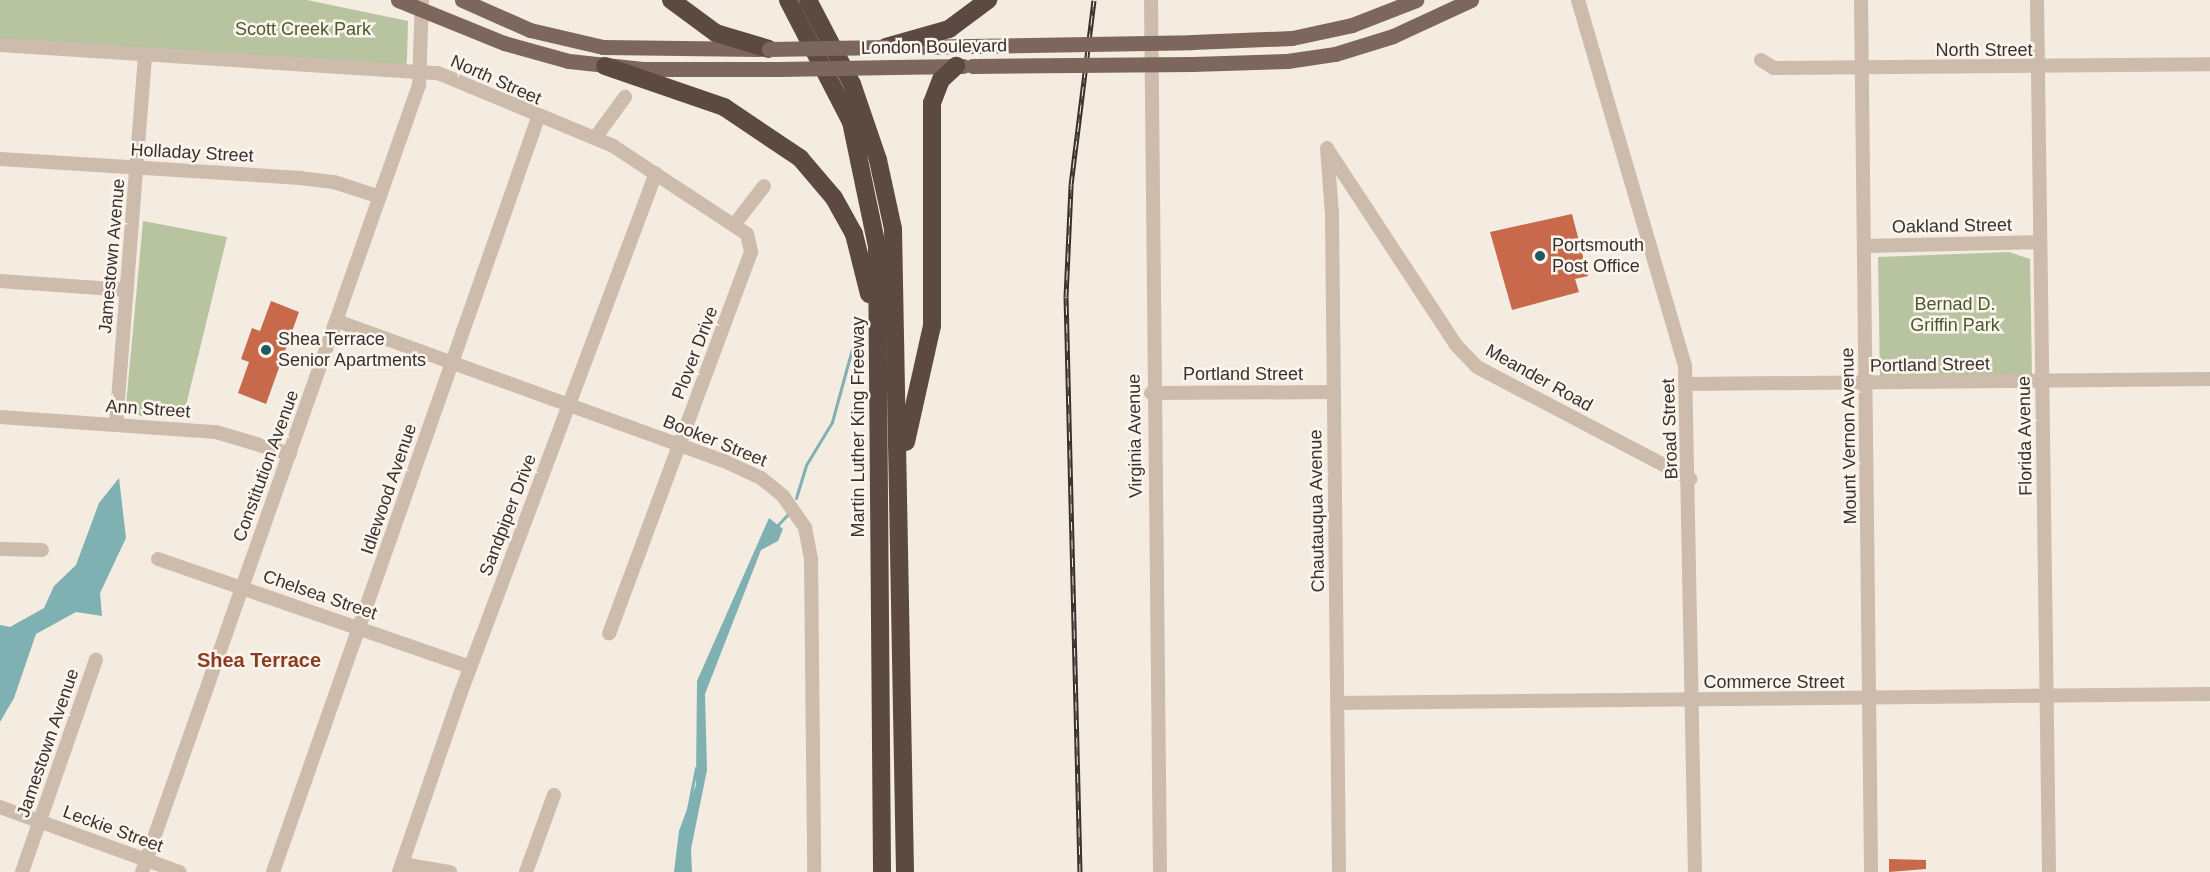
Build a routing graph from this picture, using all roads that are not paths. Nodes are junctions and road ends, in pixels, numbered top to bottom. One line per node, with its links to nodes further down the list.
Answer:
1 (398, 0): 13 (main road, London Boulevard)
2 (462, 0): 16 (main road, London Boulevard)
3 (671, 0): 16 (highway)
4 (788, 0): 47 (highway, Martin Luther King Freeway)
5 (808, 0): 54 (highway)
6 (987, 0): 15 (highway)
7 (1151, 0): 46 (street, Virginia Avenue)
8 (1416, 0): 15 (main road, London Boulevard, bridge)
9 (1471, 0): 21 (main road, London Boulevard, bridge)
10 (1578, 0): 43 (street, Broad Street)
11 (1861, 0): 22 (street, Mount Vernon Avenue)
12 (2037, 0): 23 (street, Florida Avenue)
13 (422, 4): 20 (main road, London Boulevard); 24 (street, Constitution Avenue)
14 (0, 45): 17 (street, North Street)
15 (886, 47): 16 (main road, London Boulevard, bridge)
16 (769, 49)
17 (144, 54): 24 (street, North Street); 30 (street, Jamestown Avenue)
18 (1761, 60): 22 (street, North Street)
19 (2210, 64): 23 (street, North Street)
20 (605, 66): 21 (main road, London Boulevard, bridge); 47 (highway)
21 (964, 66): 54 (highway)
22 (1861, 68): 23 (street, North Street); 36 (street, Mount Vernon Avenue)
23 (2037, 68): 35 (street, Florida Avenue)
24 (421, 71): 26 (street, North Street); 33 (street, Constitution Avenue)
25 (625, 97): 27 (street)
26 (538, 118): 27 (street, North Street); 40 (street, Idlewood Avenue)
27 (595, 138): 31 (street, North Street)
28 (1327, 148): 45 (street, Chautauqua Avenue); 53 (street, Meander Road)
29 (0, 159): 30 (street, Holladay Street)
30 (137, 168): 33 (street, Holladay Street); 38 (street, Jamestown Avenue)
31 (656, 173): 34 (street, North Street); 48 (street, Sandpiper Drive)
32 (764, 186): 34 (street)
33 (380, 197): 39 (street, Constitution Avenue)
34 (734, 225): 51 (street, Plover Drive)
35 (2039, 242): 36 (street, Oakland Street); 42 (street, Florida Avenue)
36 (1864, 246): 44 (street, Mount Vernon Avenue)
37 (0, 281): 38 (street)
38 (127, 290): 50 (street, Jamestown Avenue)
39 (337, 321): 40 (street, Booker Street); 52 (street, Constitution Avenue)
40 (453, 363): 48 (street, Booker Street); 59 (street, Idlewood Avenue)
41 (2210, 379): 42 (street, Portland Street)
42 (2042, 381): 44 (street, Portland Street); 64 (street, Florida Avenue)
43 (1687, 384): 44 (street, Portland Street); 53 (street, Broad Street)
44 (1866, 384): 65 (street, Mount Vernon Avenue)
45 (1334, 392): 46 (street, Portland Street); 67 (street, Chautauqua Avenue)
46 (1152, 393): 81 (street, Virginia Avenue)
47 (878, 402): 79 (highway, Martin Luther King Freeway)
48 (569, 405): 51 (street, Booker Street); 62 (street, Sandpiper Drive)
49 (0, 417): 50 (street, Ann Street)
50 (116, 425): 52 (street, Ann Street)
51 (679, 445): 60 (street, Plover Drive); 78 (street, Booker Street)
52 (290, 454): 58 (street, Constitution Avenue)
53 (1690, 479): 66 (street, Broad Street)
54 (899, 500): 80 (highway)
55 (0, 549): 56 (street)
56 (42, 549)
57 (158, 560): 58 (street, Chelsea Street)
58 (243, 586): 59 (street, Chelsea Street); 71 (street, Constitution Avenue)
59 (359, 627): 62 (street, Chelsea Street); 75 (street, Idlewood Avenue)
60 (609, 633)
61 (96, 660): 70 (street, Jamestown Avenue)
62 (470, 667): 72 (street, Sandpiper Drive)
63 (2210, 694): 64 (street, Commerce Street)
64 (2045, 697): 65 (street, Commerce Street); 85 (street, Florida Avenue)
65 (1868, 699): 66 (street, Commerce Street); 84 (street, Mount Vernon Avenue)
66 (1692, 701): 67 (street, Commerce Street); 83 (street, Broad Street)
67 (1338, 703): 82 (street, Chautauqua Avenue)
68 (554, 795): 77 (street)
69 (0, 807): 70 (street, Leckie Street)
70 (39, 821): 71 (street, Leckie Street); 73 (street, Jamestown Avenue)
71 (144, 866): 74 (street, Leckie Street)
72 (400, 868): 76 (street)
73 (22, 872)
74 (180, 872)
75 (273, 872)
76 (450, 872)
77 (526, 872)
78 (814, 872)
79 (882, 872)
80 (907, 872)
81 (1160, 872)
82 (1339, 872)
83 (1695, 872)
84 (1871, 872)
85 (2049, 872)

